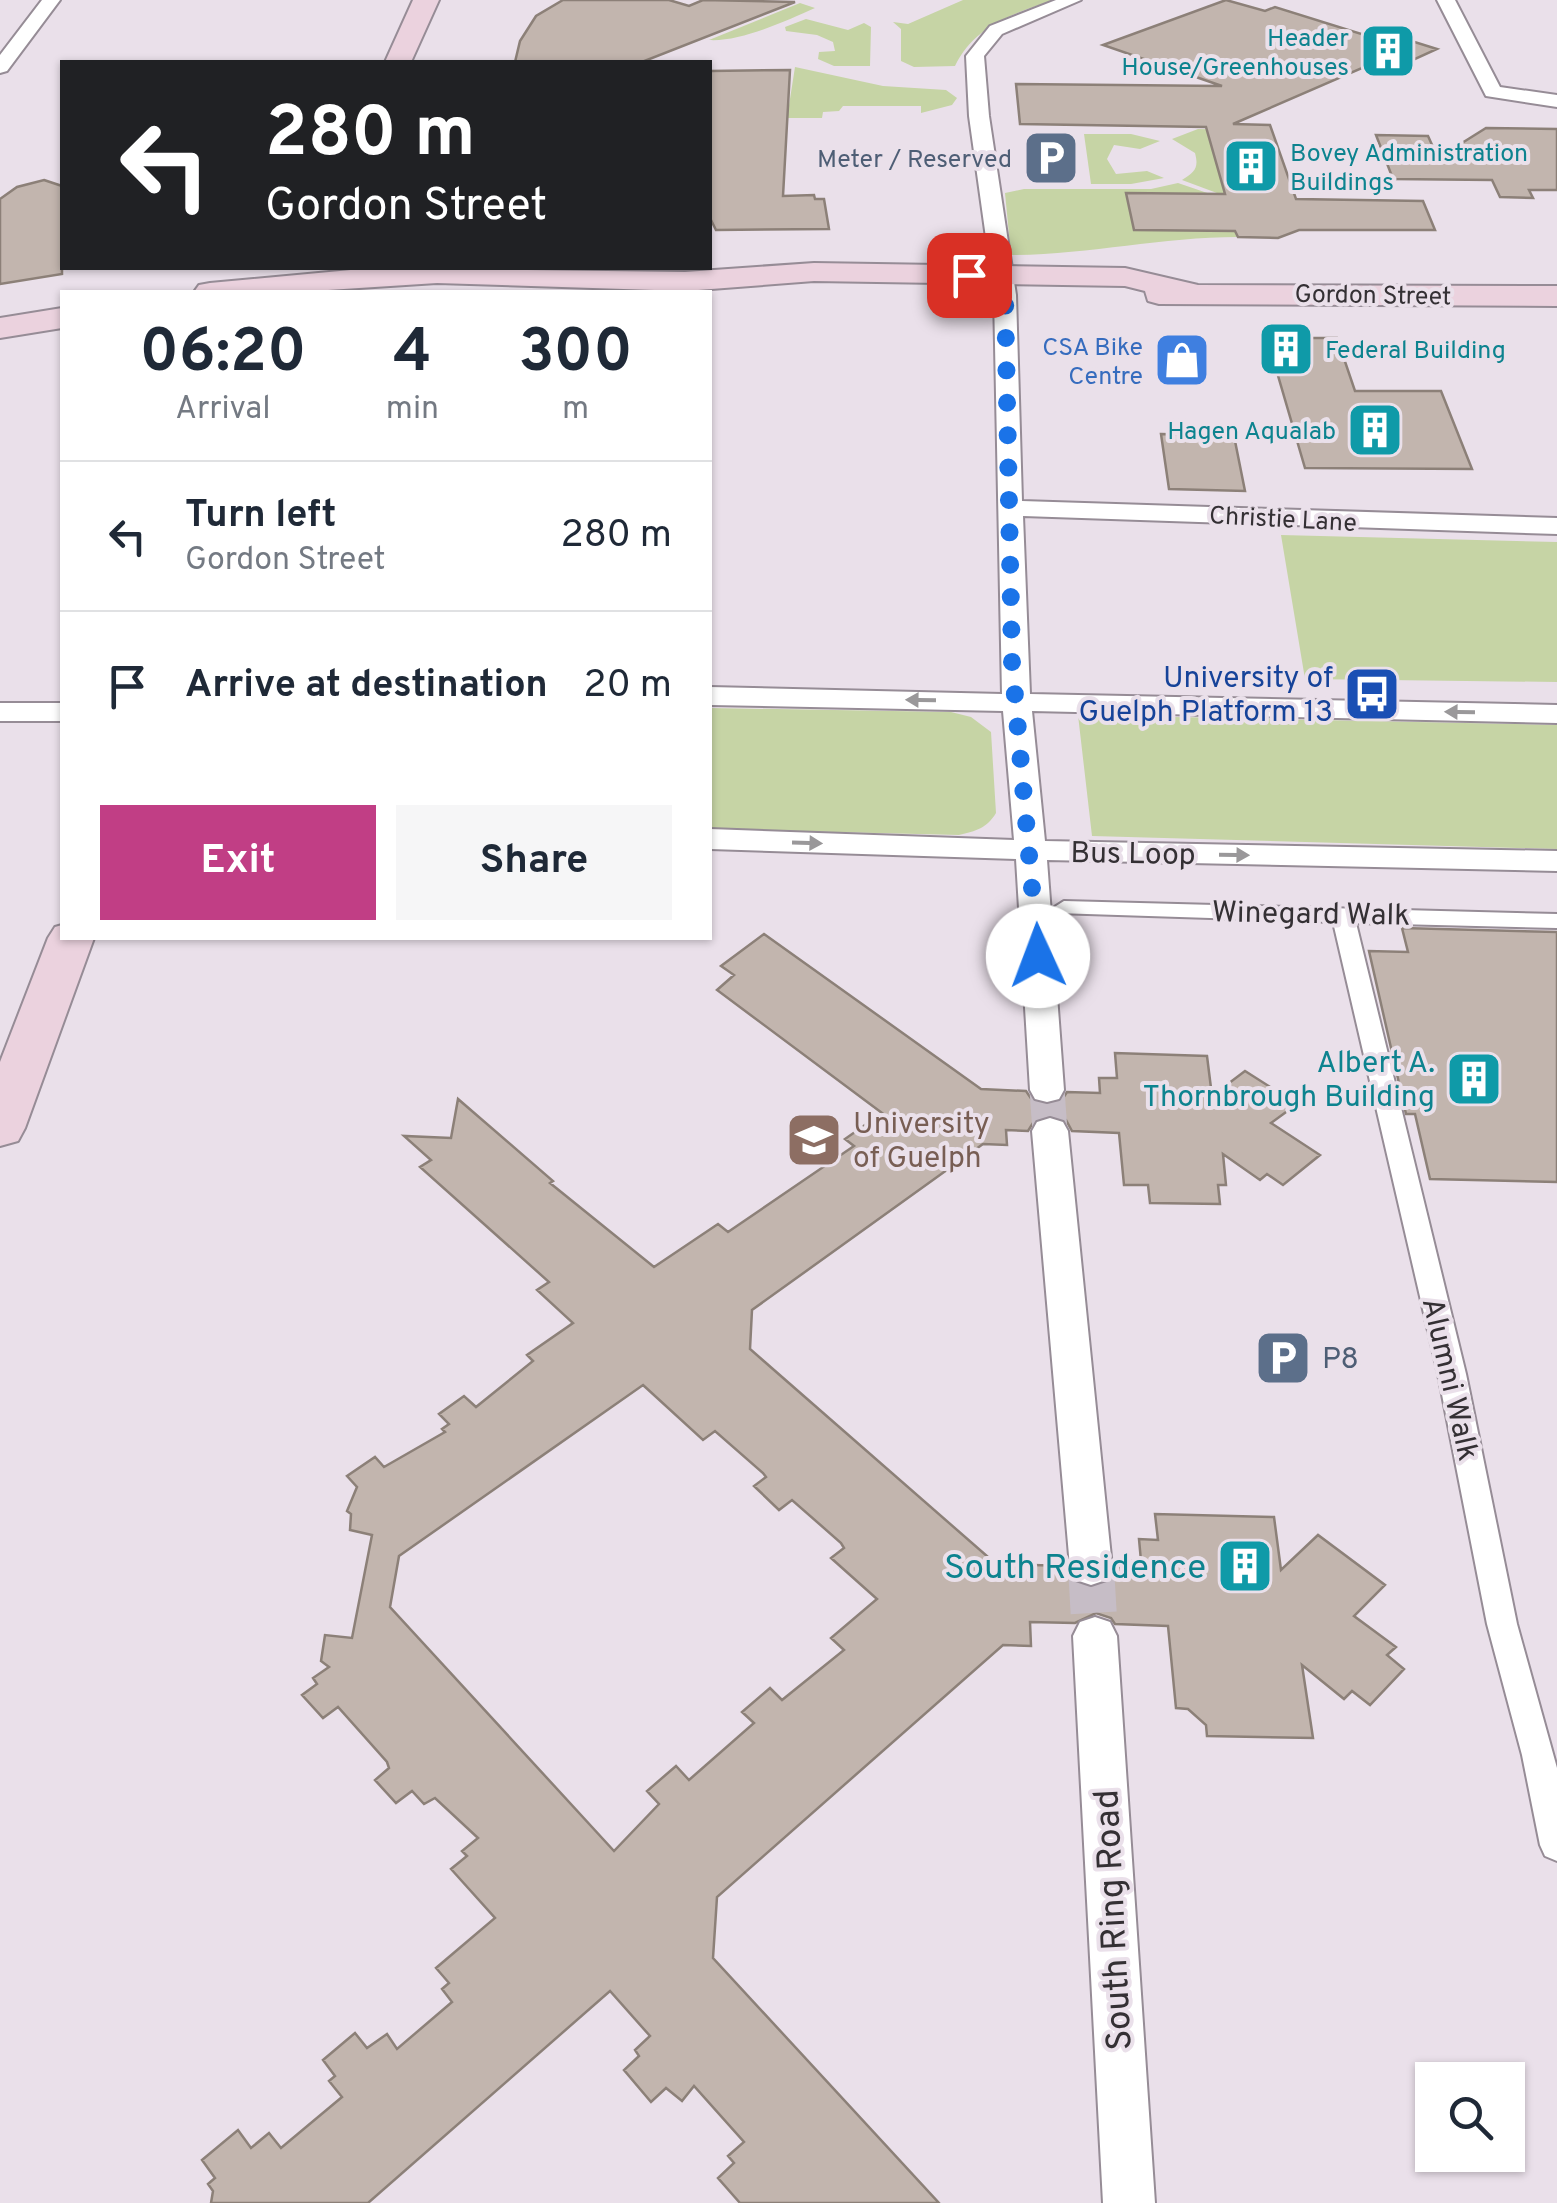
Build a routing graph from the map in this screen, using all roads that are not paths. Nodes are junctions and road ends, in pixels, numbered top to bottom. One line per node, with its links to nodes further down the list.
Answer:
1 (51, 0): 6 (street)
2 (426, 0): 5 (main road)
3 (1072, 0): 11 (street)
4 (1446, 0): 7 (street)
5 (399, 60)
6 (0, 67)
7 (1557, 101)
8 (341, 280): 9 (main road, Gordon Street); 10 (main road, Gordon Street)
9 (574, 280): 11 (main road, Gordon Street); 13 (main road, Gordon Street)
10 (286, 282): 12 (main road, Gordon Street)
11 (1004, 285): 14 (main road, Gordon Street); 17 (street)
12 (225, 290)
13 (467, 290)
14 (1557, 296)
15 (60, 318): 16 (main road)
16 (0, 328)
17 (1009, 508): 18 (street, Christie Lane); 20 (street)
18 (1557, 526)
19 (712, 696): 20 (street, one-way to 19)
20 (1018, 703): 23 (street, one-way to 20); 25 (street)
21 (0, 712): 22 (street)
22 (60, 712)
23 (1557, 714)
24 (712, 840): 25 (street, Bus Loop, one-way to 25)
25 (1031, 850): 26 (street, Bus Loop, one-way to 26); 31 (street)
26 (1557, 861)
27 (1064, 908): 28 (street, Winegard Walk)
28 (1342, 913): 29 (street, Winegard Walk); 36 (street, Alumni Walk)
29 (1557, 921)
30 (70, 940): 32 (main road)
31 (1047, 1090)
32 (0, 1128)
33 (1050, 1131): 34 (street)
34 (1091, 1567)
35 (1095, 1636): 37 (street, South Ring Road)
36 (1557, 1845)
37 (1129, 2203)

